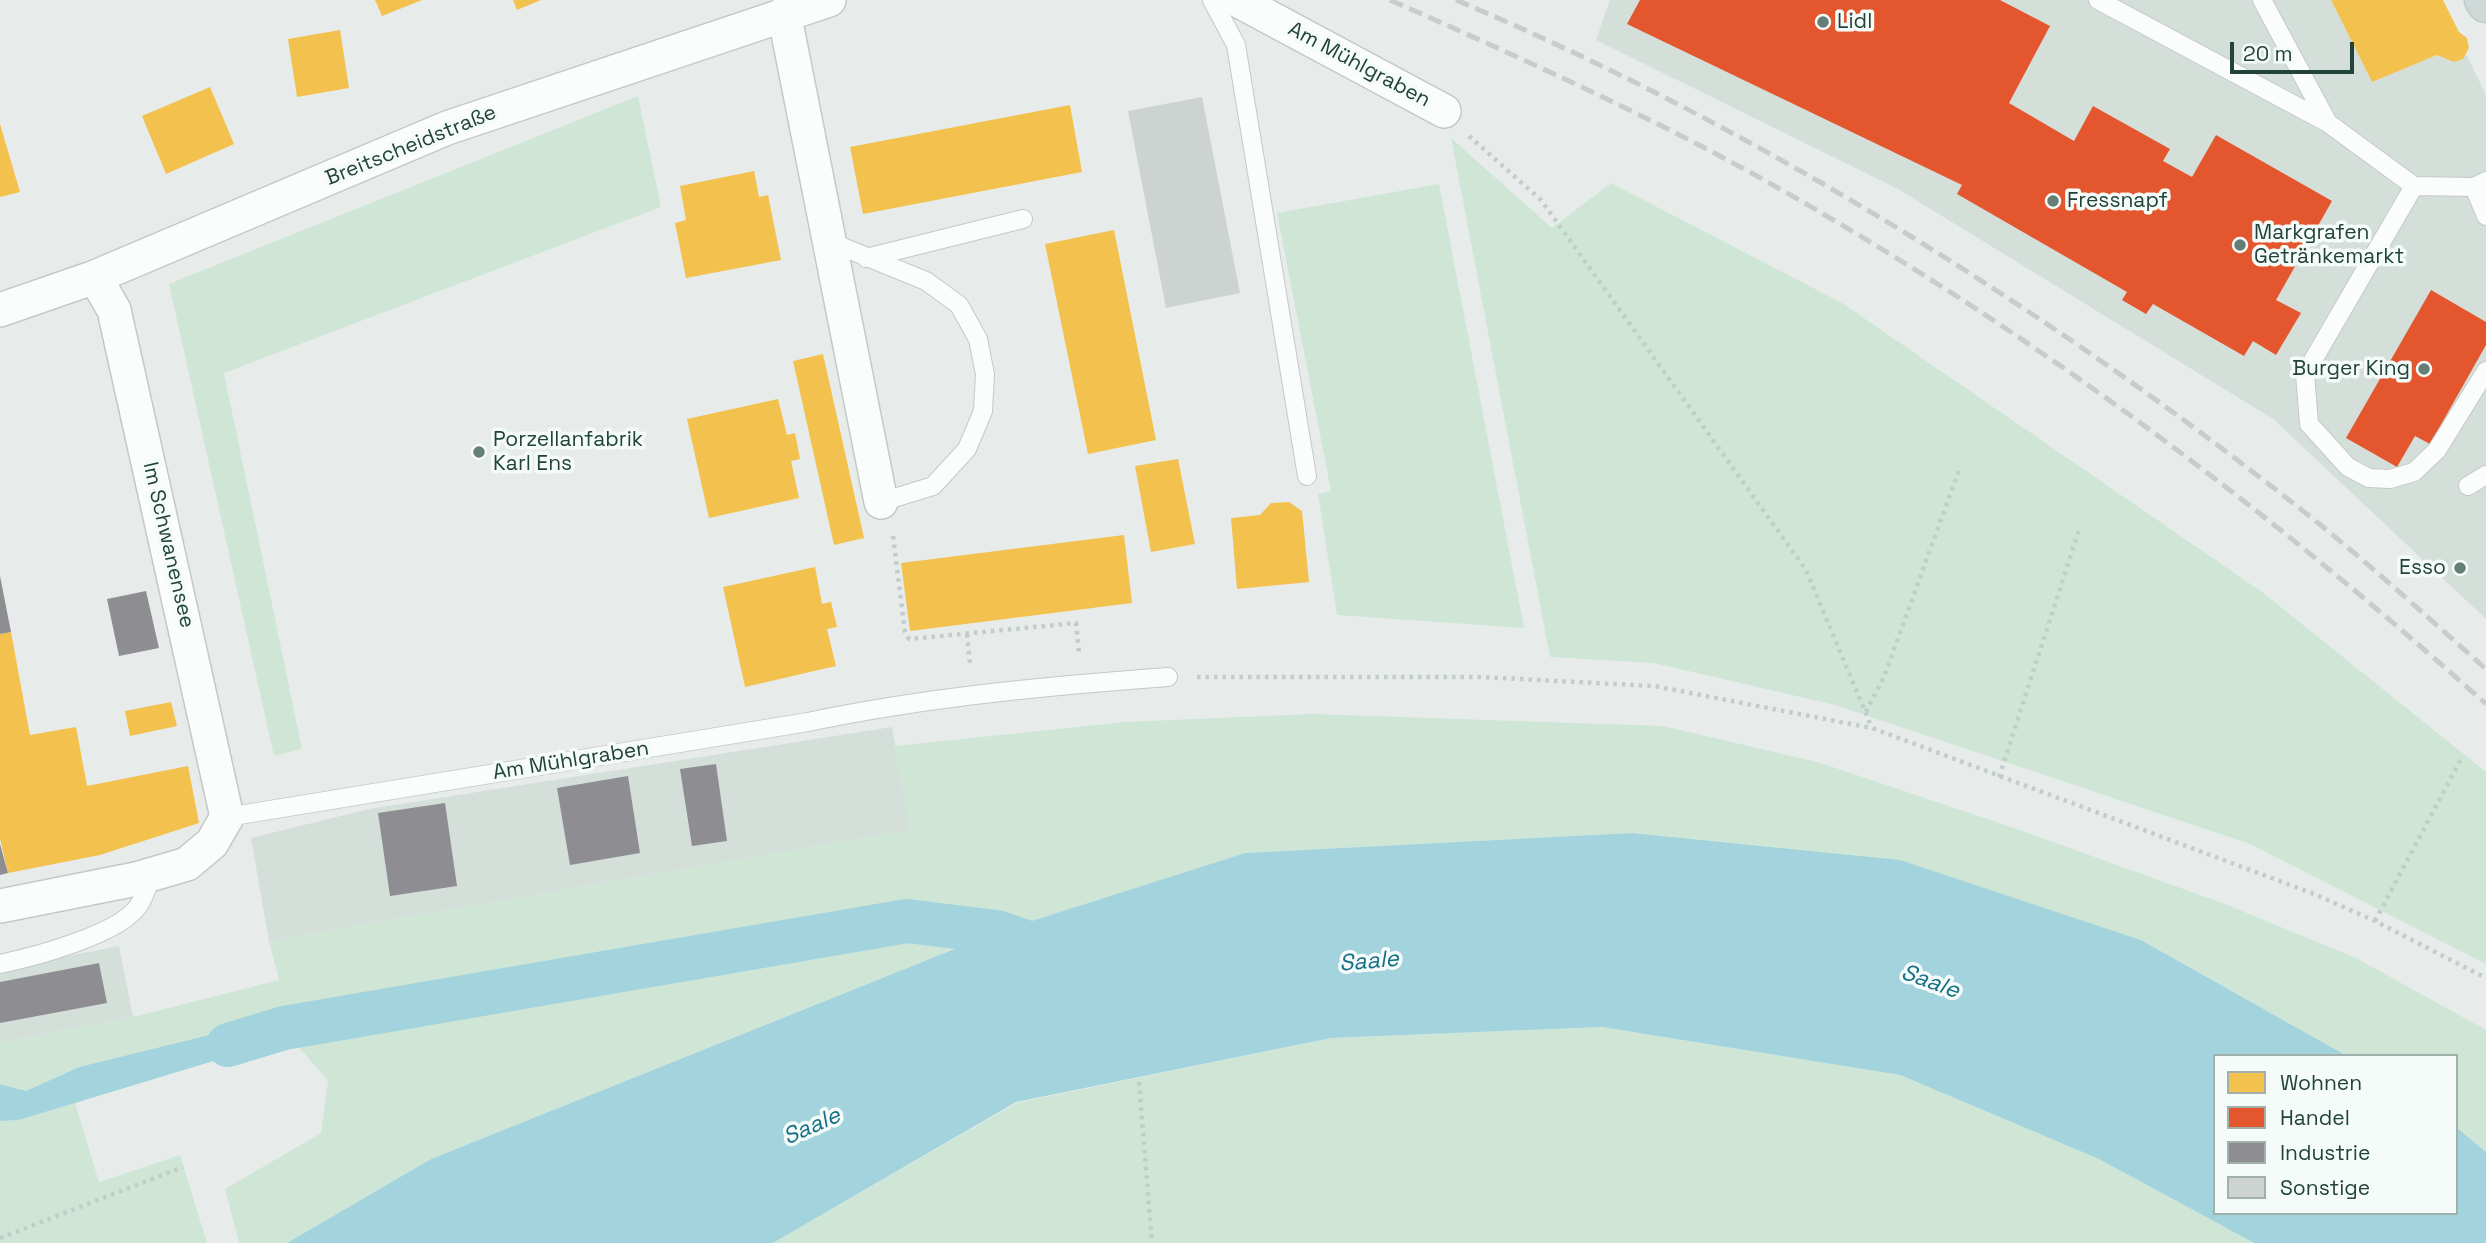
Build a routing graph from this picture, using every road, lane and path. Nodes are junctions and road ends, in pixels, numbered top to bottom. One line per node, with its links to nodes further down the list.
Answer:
1 (829, 0): 6 (street, Breitscheidstraße)
2 (1212, 0): 20 (lane)
3 (1237, 0): 7 (street, Am Mühlgraben)
4 (2098, 0): 8 (lane)
5 (2262, 0): 8 (lane)
6 (784, 13): 13 (street); 15 (street, Breitscheidstraße)
7 (1444, 111): 28 (path)
8 (2328, 123): 10 (lane)
9 (2480, 184): 10 (lane); 11 (lane)
10 (2414, 187): 17 (lane)
11 (2486, 216)
12 (1023, 219): 14 (lane)
13 (828, 241): 14 (lane); 22 (street)
14 (866, 258): 22 (lane)
15 (94, 277): 16 (street, Breitscheidstraße); 32 (street, Im Schwanensee)
16 (0, 310)
17 (2486, 370)
18 (1959, 470): 28 (path)
19 (2486, 475): 21 (lane)
20 (1307, 476)
21 (2468, 486)
22 (881, 502): 24 (path)
23 (2080, 527): 31 (path)
24 (967, 634): 25 (path); 26 (path)
25 (1080, 664)
26 (971, 674)
27 (1168, 677): 29 (path); 32 (lane, Am Mühlgraben)
28 (1866, 713): 29 (path)
29 (1872, 728): 31 (path)
30 (2462, 757): 35 (path)
31 (1999, 777): 35 (path)
32 (227, 817): 33 (street)
33 (152, 874): 34 (street); 36 (lane)
34 (0, 906)
35 (2375, 921): 37 (path)
36 (0, 964)
37 (2486, 978)
38 (1139, 1082): 41 (path)
39 (183, 1167): 40 (path)
40 (0, 1238)
41 (1152, 1243)

